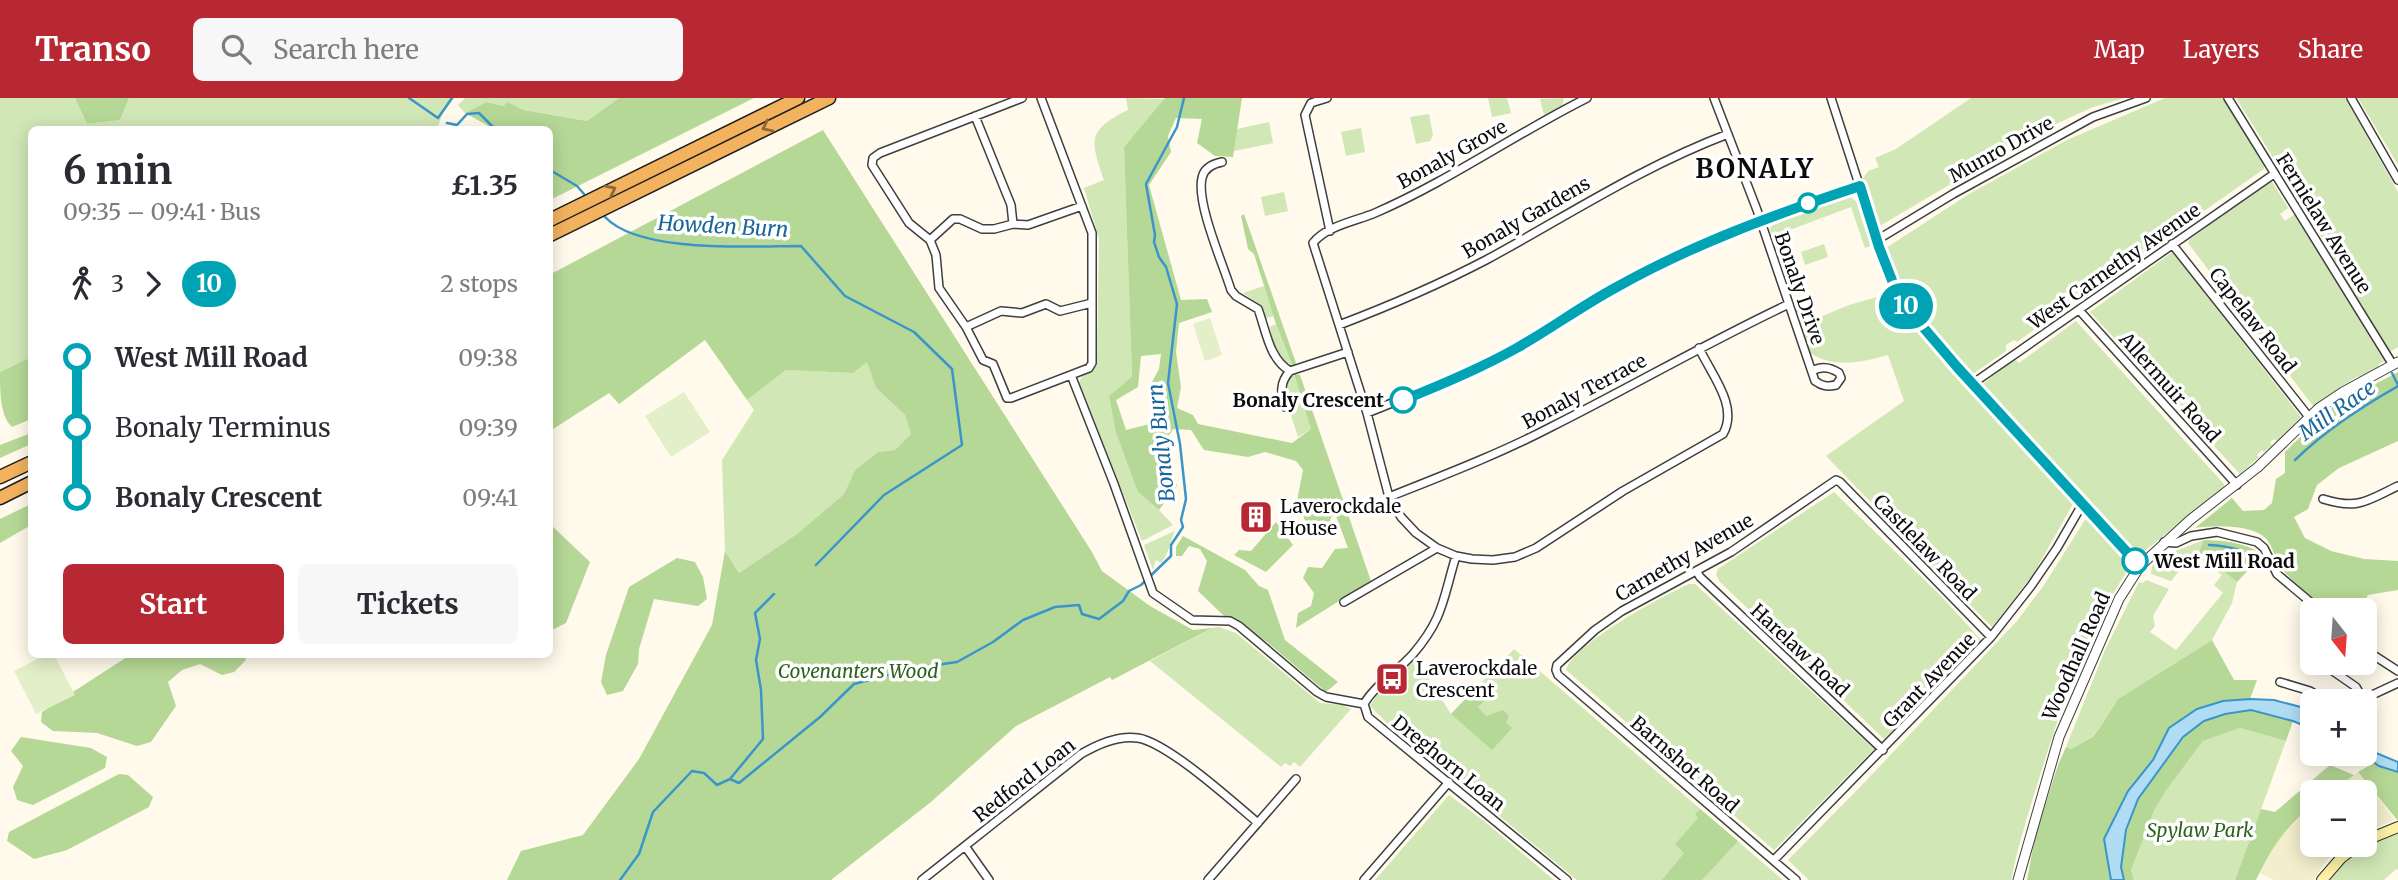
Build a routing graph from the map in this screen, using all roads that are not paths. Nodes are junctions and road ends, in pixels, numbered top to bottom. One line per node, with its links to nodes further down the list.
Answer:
1 (797, 98): 20 (highway, one-way to 1)
2 (828, 98): 24 (highway, one-way to 24)
3 (1022, 98): 13 (street)
4 (1041, 98): 19 (street)
5 (1327, 98): 23 (street)
6 (1587, 98): 12 (street, Bonaly Grove)
7 (1714, 98): 14 (street, Bonaly Drive)
8 (1831, 98): 18 (street)
9 (2146, 98): 26 (street, Munro Drive)
10 (2228, 98): 16 (street, Fernielaw Avenue)
11 (2351, 98): 17 (street)
12 (1573, 101): 23 (street, Bonaly Grove)
13 (975, 116): 22 (street); 25 (street)
14 (1728, 134): 21 (street, Bonaly Drive); 31 (street, Bonaly Gardens)
15 (1222, 162): 36 (street)
16 (2274, 174): 27 (street, West Carnethy Avenue); 35 (street, Fernielaw Avenue)
17 (2398, 180)
18 (1860, 186): 21 (street); 26 (street)
19 (1082, 206): 22 (street); 28 (street)
20 (553, 219)
21 (1761, 220): 29 (street, Bonaly Drive); 41 (street)
22 (1013, 224): 25 (street)
23 (1330, 231): 31 (street)
24 (553, 234)
25 (930, 240): 32 (street)
26 (1877, 240): 39 (street)
27 (2172, 244): 30 (street, West Carnethy Avenue); 42 (street, Capelaw Road)
28 (1092, 303): 32 (street); 38 (street)
29 (1789, 304): 33 (street, Bonaly Terrace); 37 (street, Bonaly Drive)
30 (2079, 310): 39 (street, West Carnethy Avenue); 49 (street, Allermuir Road)
31 (1339, 325): 34 (street)
32 (966, 327): 38 (street)
33 (1699, 348): 52 (street, Bonaly Terrace); 57 (street)
34 (1349, 352): 36 (street); 41 (street)
35 (2395, 364): 42 (street, Woodhall Road)
36 (1290, 371): 40 (street)
37 (1812, 371)
38 (1071, 375): 72 (street)
39 (1972, 384): 54 (street)
40 (1285, 407)
41 (1367, 413): 52 (street)
42 (2308, 417): 49 (street, Woodhall Road)
43 (28, 461): 45 (highway)
44 (28, 462): 46 (highway)
45 (0, 470)
46 (0, 477)
47 (1836, 480): 59 (street, Carnethy Avenue); 62 (street, Castlelaw Road)
48 (28, 482): 51 (highway)
49 (2237, 485): 55 (street, Woodhall Road)
50 (2398, 486): 53 (street)
51 (0, 495)
52 (1389, 497): 56 (street)
53 (2329, 498)
54 (2082, 503): 58 (street); 62 (street, Grant Avenue)
55 (2164, 542): 58 (street, Woodhall Road); 60 (street)
56 (1437, 548): 57 (street); 61 (street)
57 (1456, 556): 72 (street)
58 (2140, 566): 88 (street, Woodhall Road)
59 (1697, 572): 64 (street, Carnethy Avenue); 73 (street, Harelaw Road)
60 (2306, 598)
61 (1344, 602)
62 (1991, 638): 73 (street, Grant Avenue)
63 (2377, 657): 65 (street)
64 (1556, 670): 81 (street, Barnshot Road)
65 (2398, 671)
66 (2340, 676): 69 (street)
67 (2280, 682): 71 (street)
68 (2398, 683): 70 (street)
69 (2357, 689)
70 (2377, 693)
71 (2300, 694)
72 (1364, 704): 75 (street, Dreghorn Loan)
73 (1883, 750): 81 (street, Grant Avenue)
74 (1296, 779): 76 (street)
75 (1449, 782): 85 (street); 86 (street, Dreghorn Loan)
76 (1258, 823): 79 (street, Redford Loan); 84 (street)
77 (2398, 827): 78 (main road)
78 (2377, 836)
79 (965, 846): 82 (street, Redford Loan); 83 (street)
80 (2342, 857): 89 (main road)
81 (1774, 860): 87 (street, Barnshot Road)
82 (922, 880)
83 (989, 880)
84 (1208, 880)
85 (1364, 880)
86 (1567, 880)
87 (1796, 880)
88 (2018, 880)
89 (2322, 880)

